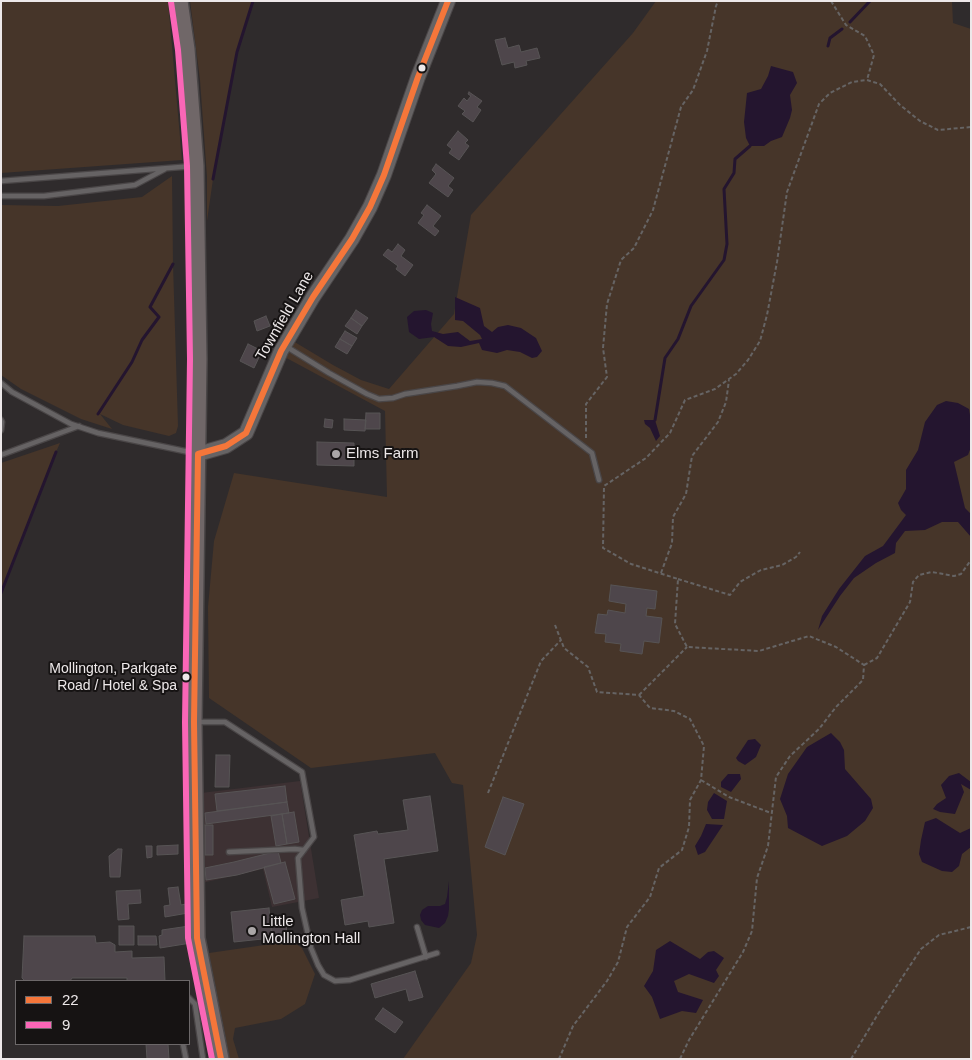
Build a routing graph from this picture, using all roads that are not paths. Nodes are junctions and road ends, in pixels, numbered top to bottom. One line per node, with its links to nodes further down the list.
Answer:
1 (180, 1): 4 (main road)
2 (448, 1): 3 (street, Townfield Lane)
3 (441, 8): 8 (street, Townfield Lane)
4 (196, 166): 5 (lane); 13 (main road)
5 (166, 168): 6 (lane); 7 (lane)
6 (1, 180)
7 (1, 196)
8 (284, 345): 13 (street, Townfield Lane); 15 (lane)
9 (1, 383): 11 (lane, Townfield Lane)
10 (1, 420): 12 (lane)
11 (79, 426): 13 (lane, Townfield Lane); 14 (lane)
12 (1, 430)
13 (198, 454): 16 (main road)
14 (1, 455)
15 (599, 480)
16 (194, 722): 17 (lane); 26 (main road)
17 (304, 850): 18 (lane); 21 (lane)
18 (229, 852)
19 (417, 927): 21 (lane)
20 (437, 953): 21 (lane)
21 (426, 957)
22 (190, 999): 25 (lane)
23 (184, 1045): 24 (lane)
24 (186, 1059)
25 (203, 1059)
26 (221, 1059)

